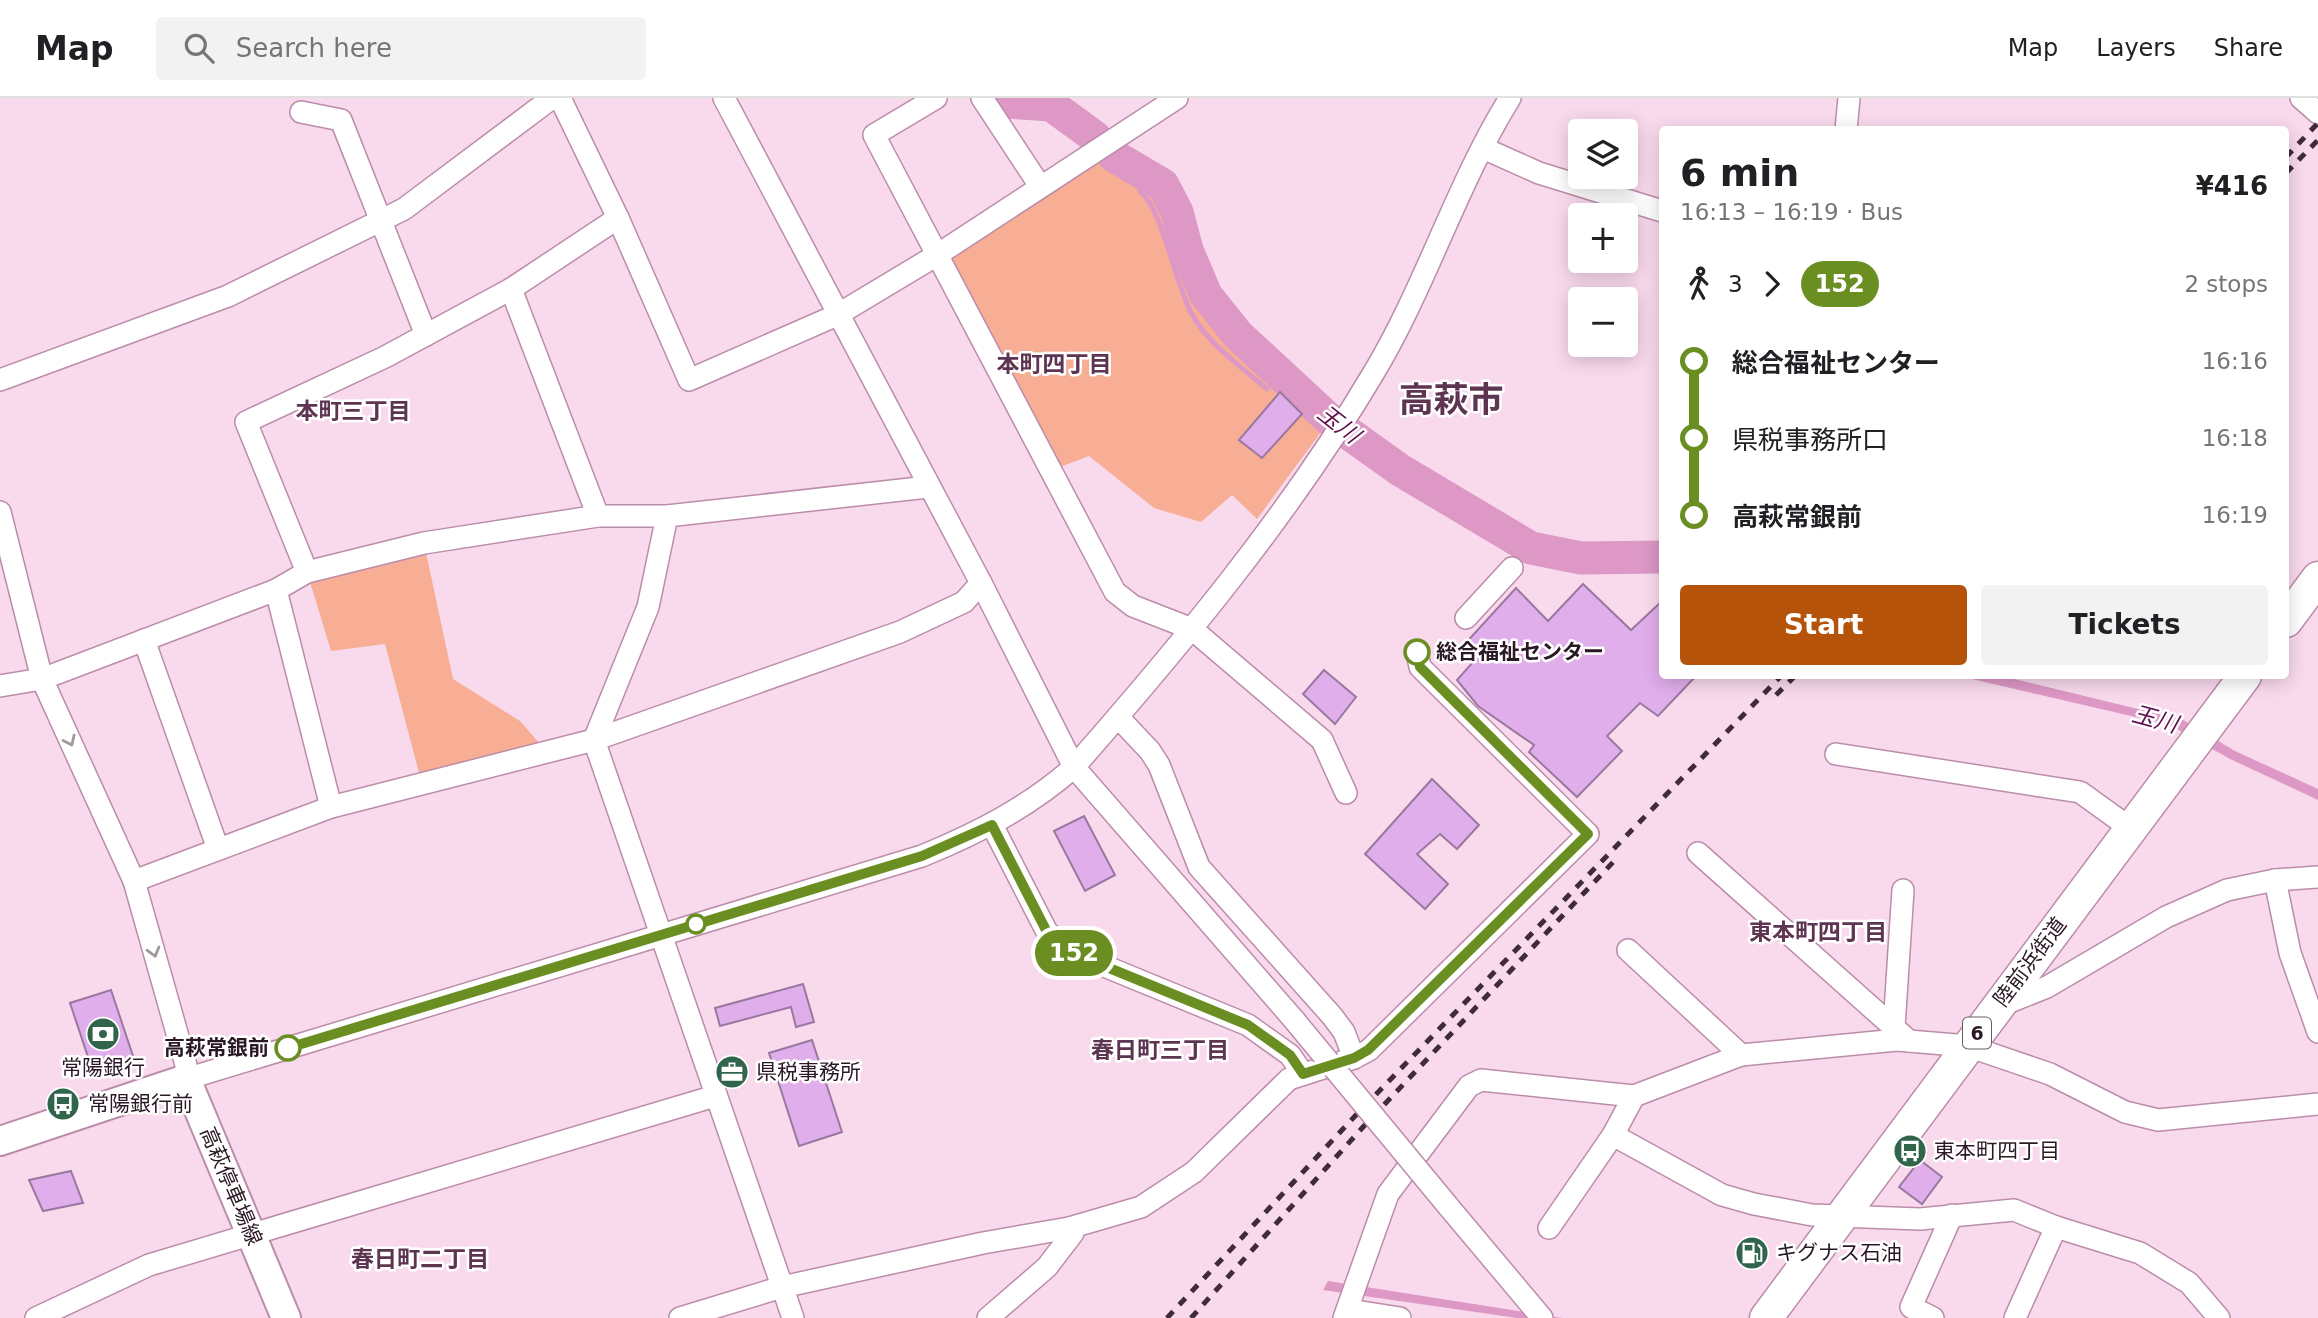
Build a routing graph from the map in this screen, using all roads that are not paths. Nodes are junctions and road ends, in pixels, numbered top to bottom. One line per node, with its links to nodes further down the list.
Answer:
1 (552, 98): 17 (street)
2 (560, 98): 16 (street)
3 (724, 98): 20 (street)
4 (936, 98): 18 (street)
5 (982, 98): 14 (street)
6 (1177, 98): 14 (street)
7 (1510, 98): 13 (street)
8 (1849, 98): 12 (street)
9 (2301, 98): 11 (street)
10 (302, 112): 17 (street)
11 (2318, 113)
12 (1846, 126)
13 (1483, 148): 15 (street); 34 (street)
14 (1040, 186): 18 (street)
15 (1659, 210)
16 (618, 218): 19 (street); 20 (street)
17 (381, 220): 21 (street); 22 (street)
18 (937, 255): 20 (street); 34 (street)
19 (511, 289): 21 (street); 25 (street)
20 (837, 315): 23 (street)
21 (426, 335): 28 (street)
22 (0, 380)
23 (928, 487): 26 (street); 30 (street)
24 (0, 512): 37 (street)
25 (598, 516): 26 (street); 28 (street)
26 (667, 516): 41 (street)
27 (1512, 568): 33 (street)
28 (307, 572): 31 (street)
29 (2318, 578): 32 (highway)
30 (981, 583): 41 (street); 43 (street)
31 (276, 590): 35 (street); 45 (street)
32 (2289, 617)
33 (1466, 618)
34 (1192, 629): 40 (street); 44 (street)
35 (144, 640): 37 (street); 48 (street)
36 (1417, 652): 61 (street)
37 (42, 679): 39 (street); 52 (street, one-way to 52)
38 (2243, 679): 47 (highway, 陸前浜街道 / 6)
39 (0, 685)
40 (1118, 717): 43 (street); 61 (street)
41 (594, 740): 45 (street); 54 (street)
42 (1836, 754): 47 (street)
43 (1074, 767): 46 (street); 83 (street, bridge)
44 (1346, 793)
45 (331, 807): 48 (street)
46 (992, 825): 54 (street); 62 (street)
47 (2130, 828): 56 (highway, 陸前浜街道 / 6)
48 (218, 849): 52 (street)
49 (1698, 853): 58 (street)
50 (2318, 877): 51 (street)
51 (2276, 880): 56 (street); 57 (street)
52 (134, 881): 63 (street, one-way to 63)
53 (1903, 890): 58 (street)
54 (659, 936): 63 (street); 64 (street)
55 (1628, 950): 60 (street)
56 (1996, 1007): 59 (highway, 陸前浜街道 / 6)
57 (2318, 1032)
58 (1901, 1034): 59 (street); 60 (street)
59 (1968, 1046): 66 (street); 69 (highway, 陸前浜街道 / 6)
60 (1741, 1055): 65 (street)
61 (1354, 1058): 62 (street)
62 (1303, 1074): 72 (street)
63 (186, 1079): 68 (main road); 74 (main road, 高萩停車場線)
64 (715, 1096): 74 (street); 75 (street)
65 (1634, 1096): 67 (street); 76 (street)
66 (2318, 1104)
67 (1613, 1135): 69 (street); 73 (street)
68 (0, 1141)
69 (1846, 1214): 70 (street); 84 (highway, 陸前浜街道 / 6)
70 (1952, 1215): 71 (street); 85 (street)
71 (2056, 1227): 86 (street); 87 (street)
72 (1069, 1228): 75 (street); 81 (street)
73 (1549, 1228)
74 (250, 1233): 77 (street); 78 (main road, 高萩停車場線)
75 (782, 1287): 79 (street); 80 (street)
76 (1347, 1314): 82 (street)
77 (36, 1318)
78 (286, 1318)
79 (680, 1318)
80 (793, 1318)
81 (988, 1318)
82 (1400, 1318)
83 (1542, 1318)
84 (1766, 1318)
85 (1933, 1318)
86 (2015, 1318)
87 (2219, 1318)

